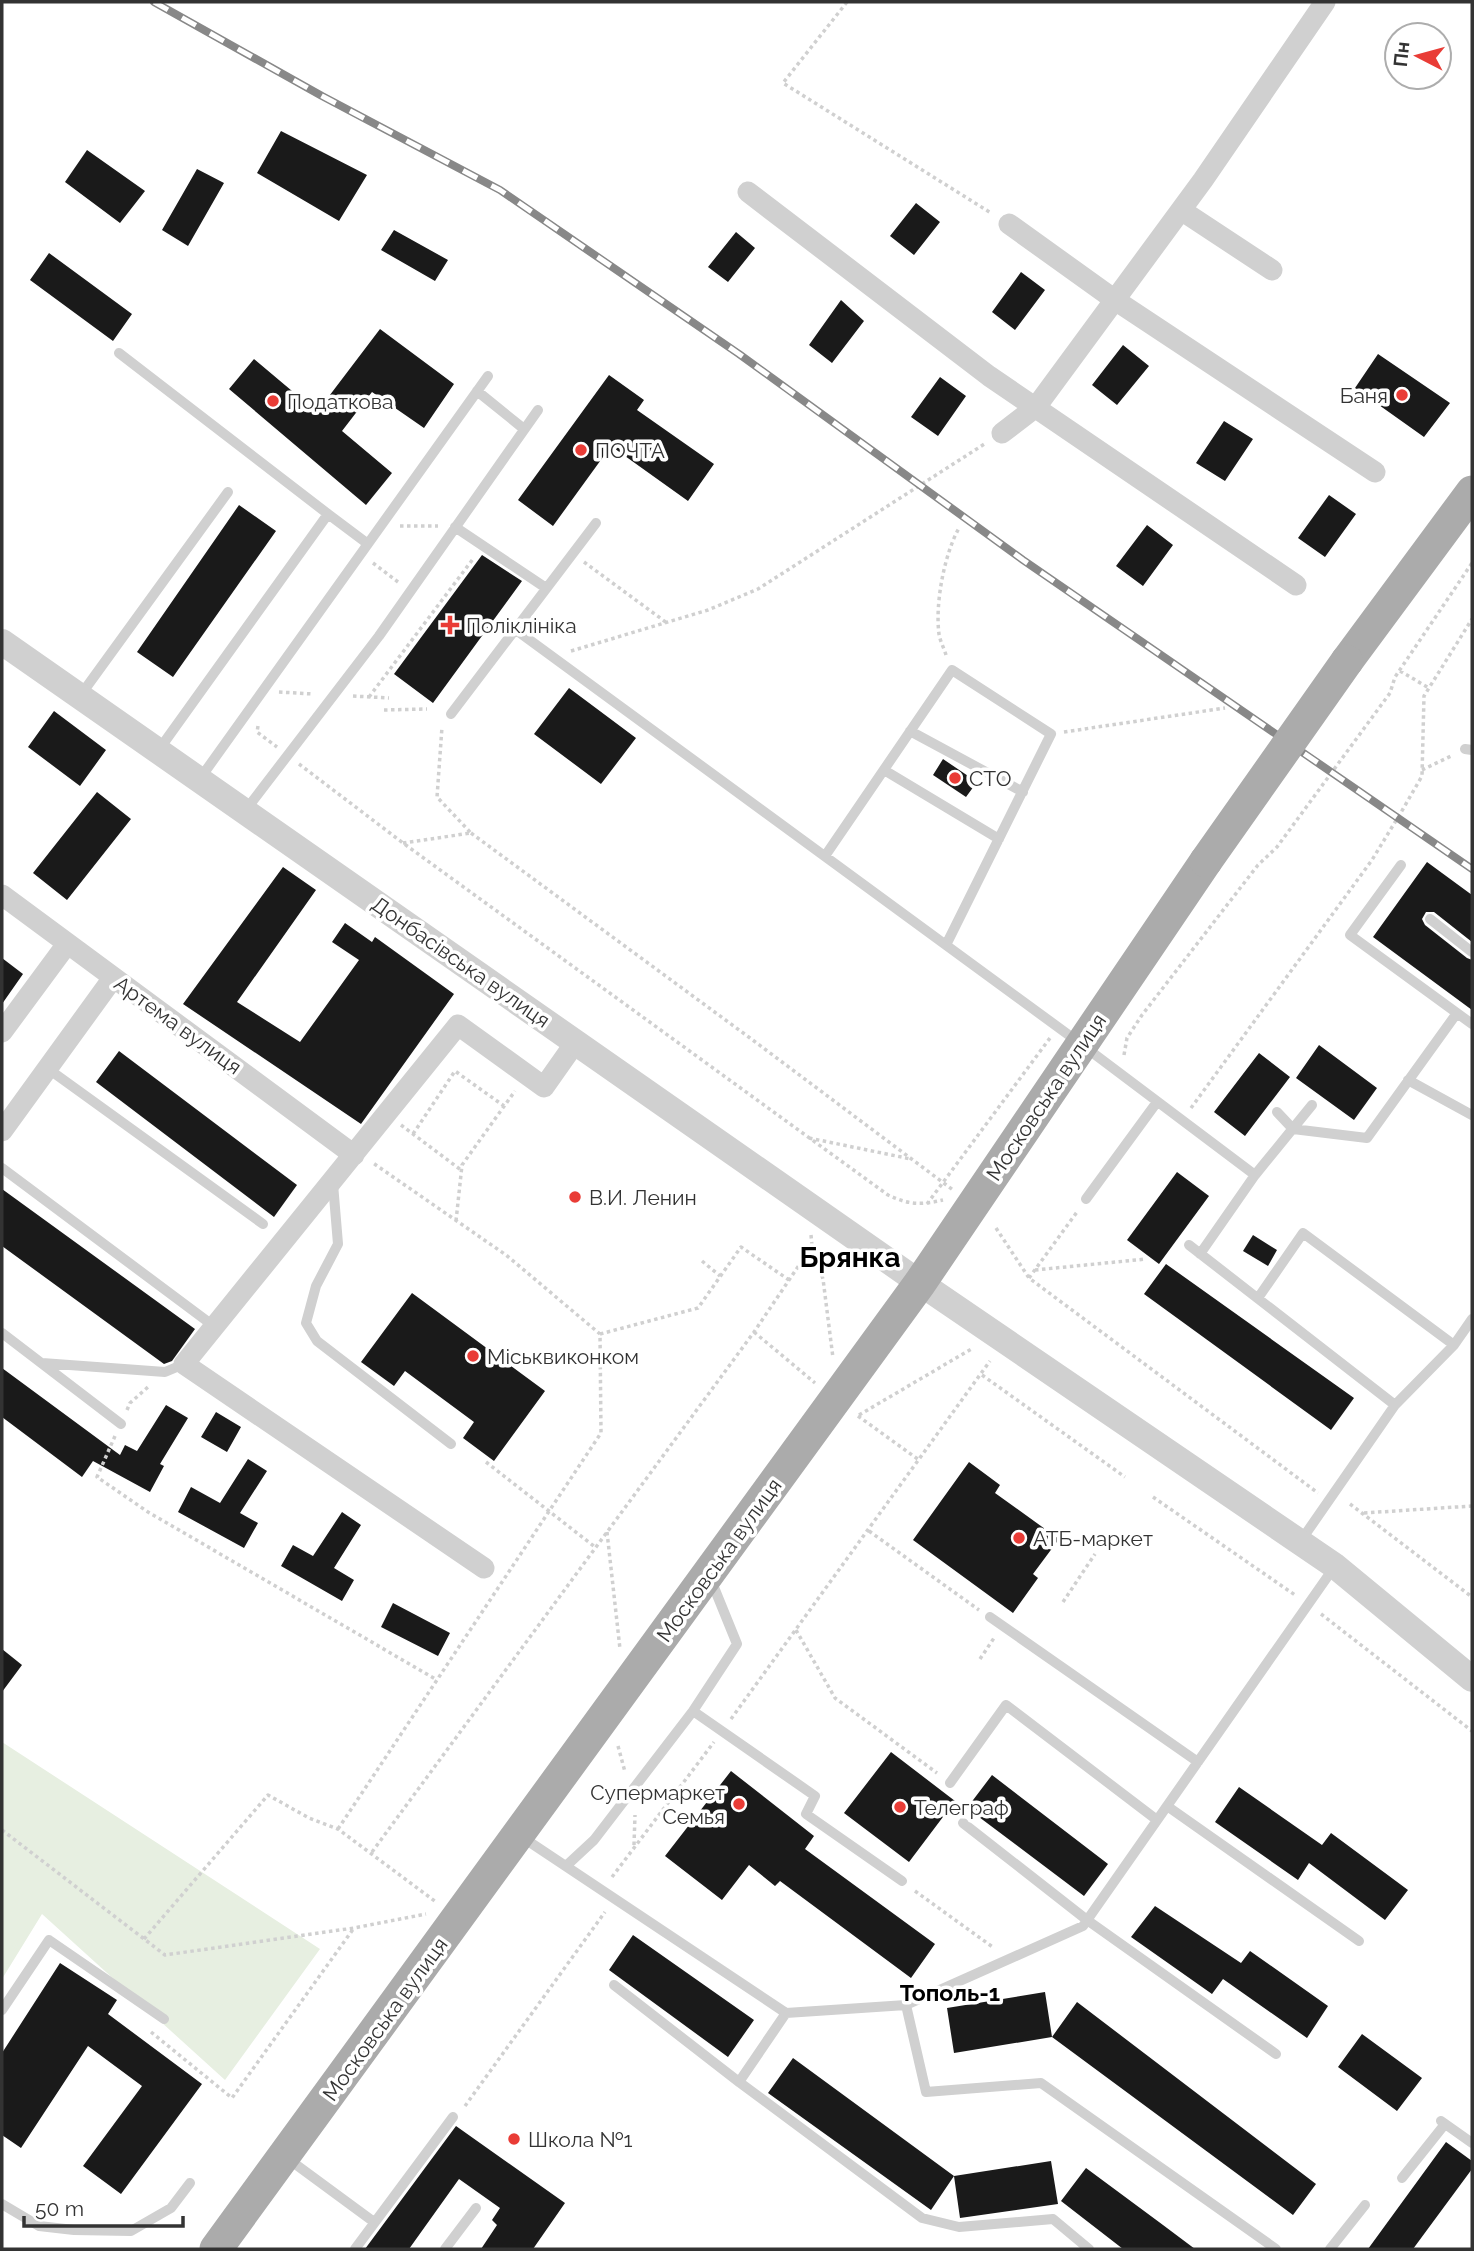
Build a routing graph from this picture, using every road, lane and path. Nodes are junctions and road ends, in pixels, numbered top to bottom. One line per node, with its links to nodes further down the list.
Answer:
1 (847, 2): 5 (path)
2 (1325, 2): 4 (street)
3 (748, 191): 11 (street)
4 (1181, 210): 6 (street); 7 (street)
5 (1009, 224): 7 (street)
6 (1272, 270)
7 (1115, 300): 11 (street); 15 (street)
8 (119, 353): 18 (lane)
9 (488, 376): 10 (lane)
10 (477, 391): 13 (lane); 23 (lane)
11 (1036, 407): 14 (street); 29 (street)
12 (538, 410): 13 (lane)
13 (524, 429): 21 (lane)
14 (1003, 433): 32 (path)
15 (1375, 472)
16 (228, 492): 39 (lane)
17 (1472, 492): 71 (main road, Московська вулиця, bridge)
18 (328, 513): 23 (lane); 50 (lane)
19 (596, 523): 24 (lane)
20 (395, 526): 21 (path)
21 (450, 526): 30 (lane); 56 (lane)
22 (958, 528): 36 (path)
23 (368, 544): 54 (lane)
24 (573, 554): 30 (lane); 32 (path)
25 (474, 558): 40 (path)
26 (372, 562): 28 (path)
27 (1472, 563): 37 (path)
28 (401, 584)
29 (1296, 585)
30 (547, 588): 33 (lane)
31 (1472, 619): 38 (path)
32 (667, 623): 35 (path)
33 (516, 630): 35 (lane); 44 (lane)
34 (2, 642): 39 (street, Донбасівська вулиця)
35 (552, 657): 60 (lane)
36 (952, 670): 45 (lane); 47 (lane)
37 (1400, 671): 38 (path); 73 (path)
38 (1429, 688): 53 (path)
39 (80, 696): 50 (street, Донбасівська вулиця)
40 (369, 697)
41 (1225, 708): 47 (path)
42 (427, 709): 43 (path)
43 (384, 710)
44 (447, 716): 57 (path)
45 (910, 731): 52 (lane); 55 (lane)
46 (257, 732): 48 (path)
47 (1051, 734): 55 (lane)
48 (278, 748)
49 (1469, 749): 53 (path)
50 (158, 751): 54 (street, Донбасівська вулиця)
51 (299, 764): 59 (path)
52 (884, 769): 58 (lane); 60 (lane)
53 (1422, 770): 83 (path)
54 (200, 780): 56 (street, Донбасівська вулиця)
55 (1023, 792): 58 (lane)
56 (245, 811): 72 (street, Донбасівська вулиця)
57 (471, 833): 59 (path); 89 (path)
58 (999, 839): 65 (lane)
59 (403, 844): 87 (path)
60 (825, 856): 65 (lane)
61 (1401, 865): 68 (lane)
62 (2, 895): 64 (street, Артема вулиця)
63 (1430, 919): 66 (lane)
64 (67, 944): 67 (street, Артема вулиця); 69 (street)
65 (947, 945): 71 (lane)
66 (1472, 952)
67 (113, 978): 74 (street); 88 (street, Артема вулиця)
68 (1457, 1013): 70 (lane); 75 (lane)
69 (4, 1024)
70 (1472, 1024)
71 (1067, 1039): 77 (lane); 97 (path); 110 (main road, Московська вулиця)
72 (575, 1042): 88 (street); 110 (street, Донбасівська вулиця)
73 (1127, 1062)
74 (47, 1068): 85 (street); 99 (lane)
75 (1408, 1080): 81 (lane); 84 (lane)
76 (515, 1091): 79 (path)
77 (1157, 1102): 83 (lane); 96 (lane)
78 (1312, 1105): 84 (lane)
79 (504, 1106): 86 (path); 91 (path)
80 (1277, 1112): 84 (lane)
81 (1472, 1115)
82 (395, 1121): 86 (path)
83 (1182, 1121): 92 (lane)
84 (1293, 1129): 92 (lane)
85 (2, 1132)
86 (413, 1134): 91 (path)
87 (807, 1138): 89 (path); 97 (path)
88 (361, 1157): 93 (street); 98 (path)
89 (912, 1160): 94 (path)
90 (2, 1168): 113 (lane)
91 (461, 1170): 98 (path)
92 (1255, 1175): 104 (lane)
93 (332, 1181): 113 (street); 125 (lane)
94 (957, 1193)
95 (952, 1198): 97 (path)
96 (1086, 1199)
97 (927, 1204)
98 (456, 1221): 116 (path)
99 (263, 1224)
100 (996, 1228): 129 (path)
101 (810, 1229): 103 (path)
102 (1189, 1245): 104 (lane)
103 (812, 1246): 109 (path); 119 (path)
104 (1200, 1254): 111 (lane)
105 (1146, 1259): 107 (path)
106 (702, 1261): 108 (path)
107 (1035, 1270)
108 (720, 1276): 109 (path); 116 (path)
109 (789, 1280): 114 (path)
110 (920, 1283): 136 (street, Донбасівська вулиця); 141 (main road, Московська вулиця)
111 (1258, 1298): 117 (lane); 123 (lane)
112 (1472, 1319): 117 (lane)
113 (215, 1327): 120 (street)
114 (754, 1332): 122 (path); 135 (path)
115 (2, 1333): 118 (lane)
116 (600, 1334): 151 (path)
117 (1454, 1345): 123 (lane)
118 (41, 1363): 120 (lane); 124 (lane)
119 (833, 1364)
120 (175, 1368): 124 (path); 140 (street)
121 (982, 1376): 126 (path); 126 (path); 128 (path)
122 (817, 1384)
123 (1395, 1405): 136 (lane)
124 (121, 1424): 151 (path)
125 (450, 1444)
126 (919, 1461): 134 (path)
127 (486, 1462): 137 (path)
128 (1125, 1477)
129 (1320, 1494)
130 (1153, 1497): 144 (path)
131 (1350, 1504): 133 (path)
132 (1472, 1506): 133 (path)
133 (1362, 1513): 142 (path)
134 (869, 1530): 145 (path); 146 (path)
135 (607, 1531): 137 (path); 148 (path)
136 (1300, 1542): 139 (street, Донбасівська вулиця)
137 (595, 1548): 167 (path)
138 (1095, 1554): 143 (path)
139 (1335, 1566): 144 (lane); 150 (street, Донбасівська вулиця)
140 (484, 1568)
141 (708, 1575): 152 (lane); 165 (main road, Московська вулиця)
142 (1472, 1597)
143 (1063, 1602)
144 (1308, 1604): 154 (path); 156 (lane)
145 (990, 1617): 156 (lane)
146 (796, 1630): 153 (path); 157 (path)
147 (995, 1637): 149 (path)
148 (620, 1652)
149 (980, 1659)
150 (1472, 1679)
151 (437, 1680): 163 (path)
152 (693, 1711): 153 (lane); 158 (lane)
153 (723, 1731): 166 (path); 170 (lane)
154 (1472, 1731)
155 (616, 1740): 158 (path)
156 (1198, 1762): 159 (lane)
157 (950, 1783): 161 (lane)
158 (631, 1792): 168 (lane)
159 (1167, 1806): 161 (lane); 177 (lane)
160 (635, 1815): 166 (path)
161 (1157, 1820): 174 (lane)
162 (963, 1823): 174 (lane)
163 (338, 1829): 167 (path); 176 (path)
164 (2, 1830): 176 (path)
165 (519, 1836): 168 (lane); 190 (main road, Московська вулиця)
166 (635, 1846): 169 (path)
167 (372, 1852): 172 (path)
168 (566, 1866): 182 (lane)
169 (612, 1877)
170 (902, 1881): 178 (path)
171 (608, 1907): 187 (path)
172 (446, 1910)
173 (433, 1912): 175 (path)
174 (1087, 1920): 178 (lane); 185 (lane)
175 (354, 1927): 176 (path); 184 (path)
176 (144, 1939)
177 (1359, 1941)
178 (1009, 1959): 180 (lane)
179 (614, 1985): 186 (lane)
180 (906, 2005): 182 (lane); 201 (lane)
181 (2, 2010): 183 (lane)
182 (786, 2013): 186 (lane)
183 (164, 2019)
184 (151, 2032)
185 (1276, 2054)
186 (739, 2082): 200 (lane)
187 (465, 2106)
188 (453, 2117): 196 (lane)
189 (1472, 2143): 191 (lane)
190 (285, 2156): 196 (lane); 197 (main road, Московська вулиця)
191 (1402, 2178)
192 (190, 2183): 193 (lane)
193 (2, 2204)
194 (1365, 2204): 202 (lane)
195 (476, 2208): 199 (lane)
196 (374, 2222): 198 (lane)
197 (216, 2249)
198 (355, 2249)
199 (444, 2249)
200 (1089, 2249)
201 (1276, 2249)
202 (1330, 2249)

